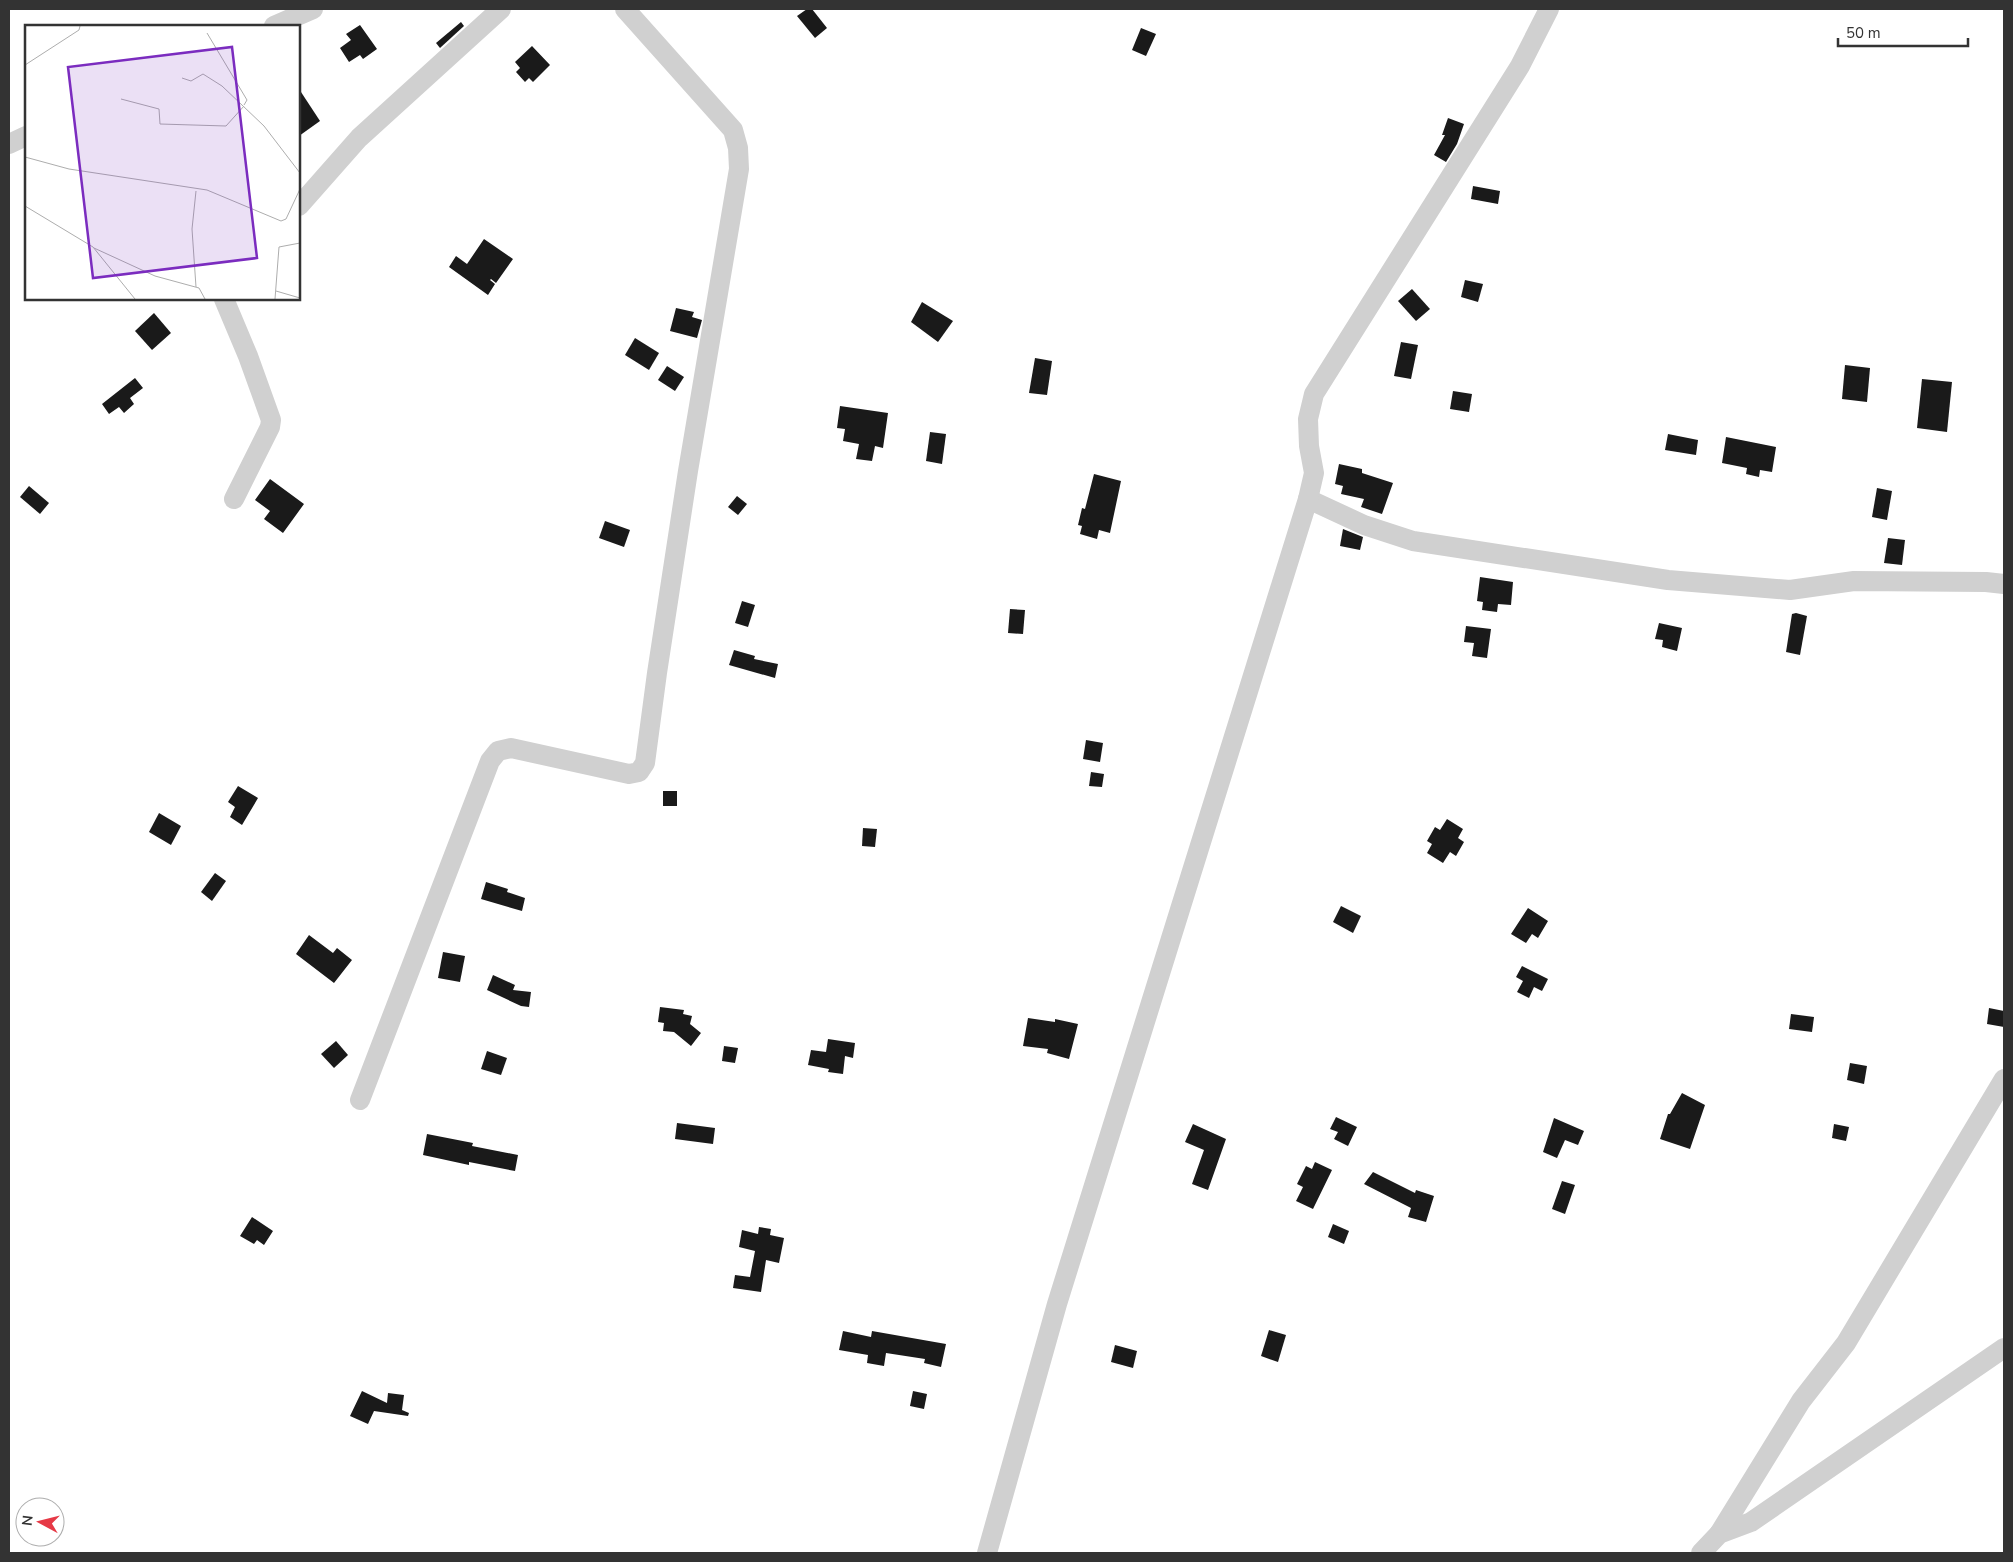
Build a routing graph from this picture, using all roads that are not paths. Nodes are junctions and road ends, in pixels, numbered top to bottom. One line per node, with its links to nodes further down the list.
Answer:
1 (314, 9): 5 (street)
2 (501, 9): 8 (street)
3 (625, 9): 14 (street)
4 (1549, 9): 11 (street)
5 (276, 25)
6 (25, 136): 7 (street)
7 (9, 144)
8 (300, 205)
9 (224, 300): 10 (street)
10 (234, 499)
11 (1308, 499): 12 (street); 17 (street)
12 (2004, 584)
13 (2004, 1079): 16 (street)
14 (360, 1100)
15 (2004, 1348): 16 (street)
16 (1720, 1534): 18 (street)
17 (987, 1553)
18 (1701, 1553)

